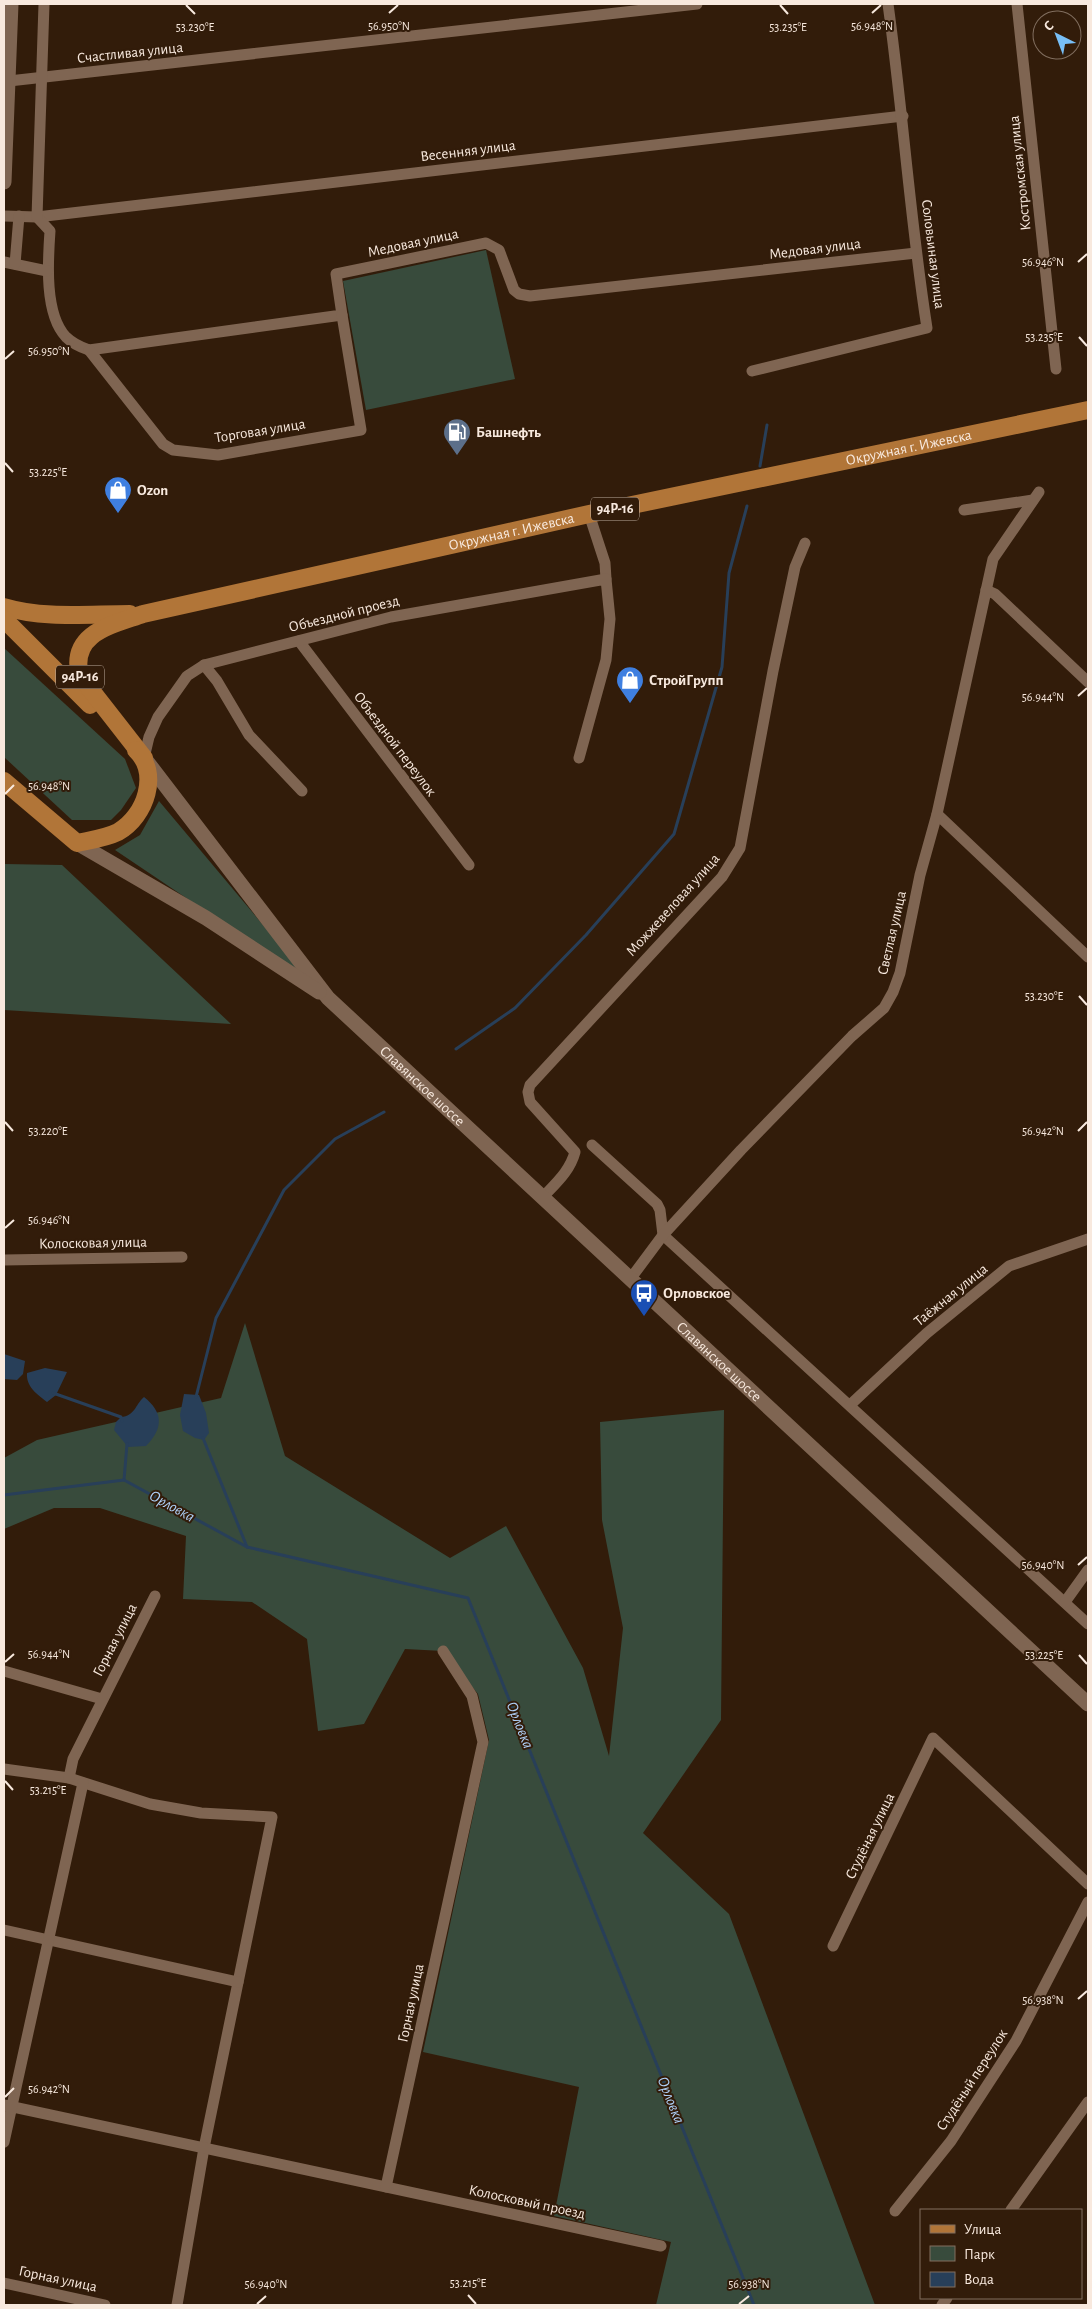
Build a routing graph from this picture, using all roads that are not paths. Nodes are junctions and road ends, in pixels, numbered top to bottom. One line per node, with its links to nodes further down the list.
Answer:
1 (10, 4): 7 (main road)
2 (44, 4): 6 (street)
3 (698, 4): 6 (street, Счастливая улица)
4 (888, 4): 8 (street, Соловьиная улица)
5 (1017, 4): 18 (street, Костромская улица)
6 (42, 78): 7 (street, Счастливая улица); 12 (street)
7 (9, 81): 9 (main road)
8 (903, 116): 12 (street, Весенняя улица); 13 (street, Соловьиная улица)
9 (4, 182)
10 (4, 216): 11 (street, Весенняя улица)
11 (20, 216): 12 (street, Весенняя улица); 14 (street)
12 (37, 217): 15 (street)
13 (916, 253): 16 (street, Медовая улица); 19 (street, Соловьиная улица)
14 (10, 263): 15 (street)
15 (47, 271): 17 (street)
16 (342, 315): 17 (street); 17 (street, Торговая улица)
17 (89, 350)
18 (1056, 370)
19 (752, 372)
20 (1088, 410): 22 (main road, Окружная г. Ижевска / 94Р-16)
21 (964, 510): 25 (street, Светлая улица)
22 (589, 514): 24 (street); 27 (main road, Окружная г. Ижевска / 94Р-16)
23 (806, 543): 42 (street, Можжевеловая улица)
24 (606, 579): 29 (street, Объездной проезд); 33 (street)
25 (986, 590): 31 (street); 36 (street, Светлая улица)
26 (4, 607): 27 (main road, Окружная г. Ижевска / 94Р-16)
27 (143, 614): 32 (main road, Окружная г. Ижевска / 94Р-16)
28 (4, 619): 32 (main road, 94Р-16)
29 (299, 641): 30 (street, Объездной проезд); 38 (street, Объездной переулок)
30 (204, 664): 32 (street, Объездной проезд); 35 (street)
31 (1088, 682)
32 (144, 758): 37 (main road, 94Р-16); 40 (main road, Славянское шоссе)
33 (580, 758)
34 (4, 781): 37 (main road)
35 (302, 791)
36 (938, 814): 39 (street); 43 (street, Светлая улица)
37 (78, 843): 40 (main road, Славянское шоссе)
38 (469, 865)
39 (1088, 957)
40 (328, 998): 42 (main road, Славянское шоссе)
41 (592, 1145): 43 (street)
42 (544, 1197): 47 (main road, Славянское шоссе)
43 (664, 1236): 47 (street, Светлая улица); 48 (street)
44 (1088, 1239): 48 (street, Таёжная улица)
45 (182, 1257): 46 (street, Колосковая улица)
46 (4, 1260)
47 (631, 1278): 56 (main road, Славянское шоссе)
48 (850, 1405): 51 (street)
49 (1088, 1570): 51 (street)
50 (155, 1596): 55 (street, Горная улица)
51 (1065, 1602): 52 (street)
52 (1088, 1624)
53 (443, 1651): 70 (street, Горная улица)
54 (4, 1671): 55 (street, Горная улица)
55 (102, 1698): 58 (street, Горная улица)
56 (1088, 1704)
57 (4, 1770): 58 (street)
58 (69, 1778): 59 (street)
59 (82, 1783): 63 (street); 65 (street)
60 (1088, 1884): 64 (street, Студёная улица)
61 (1088, 1902): 72 (street, Студёный переулок)
62 (4, 1930): 63 (street)
63 (48, 1940): 65 (street); 67 (street)
64 (833, 1946)
65 (238, 1982): 69 (street)
66 (1088, 2102): 71 (street)
67 (8, 2106): 68 (street); 69 (street)
68 (4, 2142)
69 (204, 2148): 70 (street); 76 (street)
70 (386, 2187): 73 (street, Колосковый проезд)
71 (1012, 2209)
72 (895, 2212)
73 (661, 2246)
74 (4, 2283): 75 (street, Горная улица)
75 (105, 2305)
76 (177, 2305)

